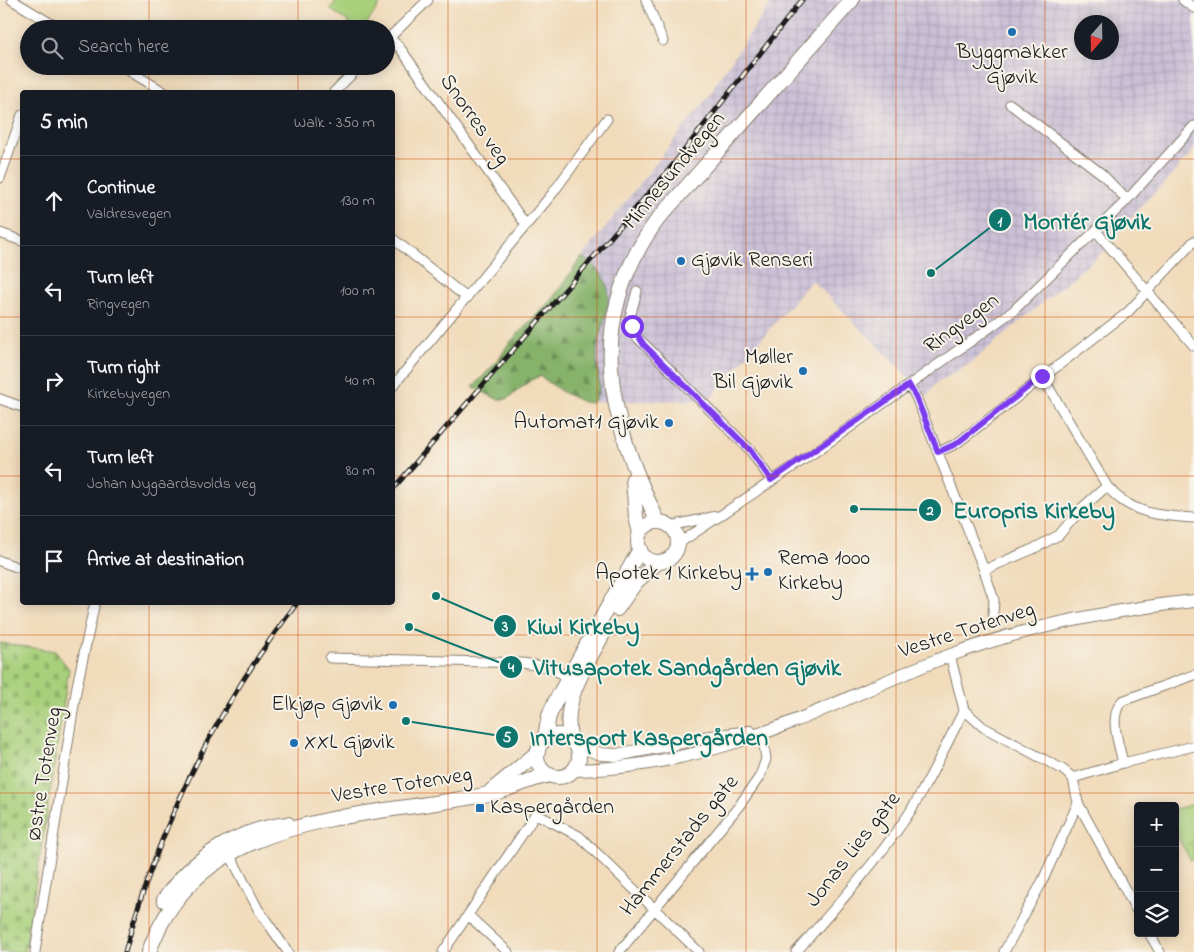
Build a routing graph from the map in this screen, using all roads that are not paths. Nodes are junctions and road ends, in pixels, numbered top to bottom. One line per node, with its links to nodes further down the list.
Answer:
1 (12, 0): 7 (street)
2 (428, 0): 8 (street)
3 (646, 0): 9 (street)
4 (852, 0): 37 (main road, Minnesundvegen)
5 (1183, 0): 6 (street)
6 (1194, 8)
7 (45, 20)
8 (395, 33)
9 (662, 41)
10 (395, 45): 21 (street, Snorres veg)
11 (136, 75): 13 (street)
12 (351, 75): 14 (street)
13 (161, 90)
14 (336, 90)
15 (1010, 104): 20 (street)
16 (607, 119): 21 (street)
17 (20, 121): 19 (street)
18 (1194, 126): 20 (street, Ringvegen)
19 (0, 178)
20 (1127, 200): 22 (street, Ringvegen)
21 (526, 225): 29 (street)
22 (1096, 230): 27 (street); 33 (street, Ringvegen)
23 (0, 233): 24 (street)
24 (20, 240)
25 (395, 240): 29 (street)
26 (1194, 241): 27 (street)
27 (1148, 290): 30 (street); 31 (street)
28 (637, 291): 38 (street)
29 (467, 298): 32 (street)
30 (1194, 346)
31 (1042, 376): 36 (street); 39 (street)
32 (395, 383)
33 (909, 385): 36 (street); 38 (street, Ringvegen)
34 (0, 399): 35 (street)
35 (20, 406)
36 (938, 452): 49 (street)
37 (632, 464): 42 (main road, Minnesundvegen); 43 (main road, Minnesundvegen)
38 (771, 480): 40 (street, Ringvegen)
39 (1107, 486): 41 (street); 49 (street)
40 (720, 515): 42 (street, Ringvegen); 44 (street, Ringvegen)
41 (1194, 518)
42 (664, 524): 43 (main road); 44 (main road, Minnesundvegen)
43 (640, 534): 45 (main road, Minnesundvegen)
44 (678, 544): 47 (main road)
45 (640, 549): 47 (main road); 56 (main road, Minnesundvegen)
46 (0, 561): 48 (street)
47 (658, 562): 59 (main road)
48 (20, 568)
49 (984, 570): 52 (street)
50 (1194, 601): 53 (main road, Vestre Totenveg)
51 (94, 605): 74 (street, Østre Totenveg)
52 (993, 614)
53 (950, 655): 57 (street); 58 (main road, Vestre Totenveg)
54 (330, 658): 56 (street)
55 (1194, 675): 62 (street)
56 (568, 677): 61 (main road, Minnesundvegen)
57 (964, 710): 65 (street); 82 (street, Jonas Lies gate)
58 (762, 732): 59 (main road, Vestre Totenveg); 63 (main road, Vestre Totenveg); 71 (street, Hammerstads gate)
59 (574, 743): 61 (main road); 63 (main road)
60 (1194, 746): 62 (street)
61 (541, 747): 64 (main road); 66 (main road, Vestre Totenveg)
62 (1124, 763): 65 (street)
63 (574, 770): 64 (main road)
64 (550, 775): 66 (main road, Vestre Totenveg)
65 (1073, 778): 67 (street)
66 (491, 792): 68 (main road, Vestre Totenveg)
67 (1078, 803): 70 (street); 83 (street)
68 (321, 821): 69 (main road, Vestre Totenveg); 75 (main road, Vestre Totenveg)
69 (229, 852): 76 (main road, Vestre Totenveg); 77 (street)
70 (1134, 906)
71 (654, 908): 72 (street); 80 (street, Hammerstads gate); 81 (street)
72 (468, 915): 78 (street); 79 (street)
73 (1151, 937): 84 (street)
74 (35, 952)
75 (140, 952)
76 (150, 952)
77 (288, 952)
78 (443, 952)
79 (508, 952)
80 (619, 952)
81 (699, 952)
82 (796, 952)
83 (1004, 952)
84 (1160, 952)

